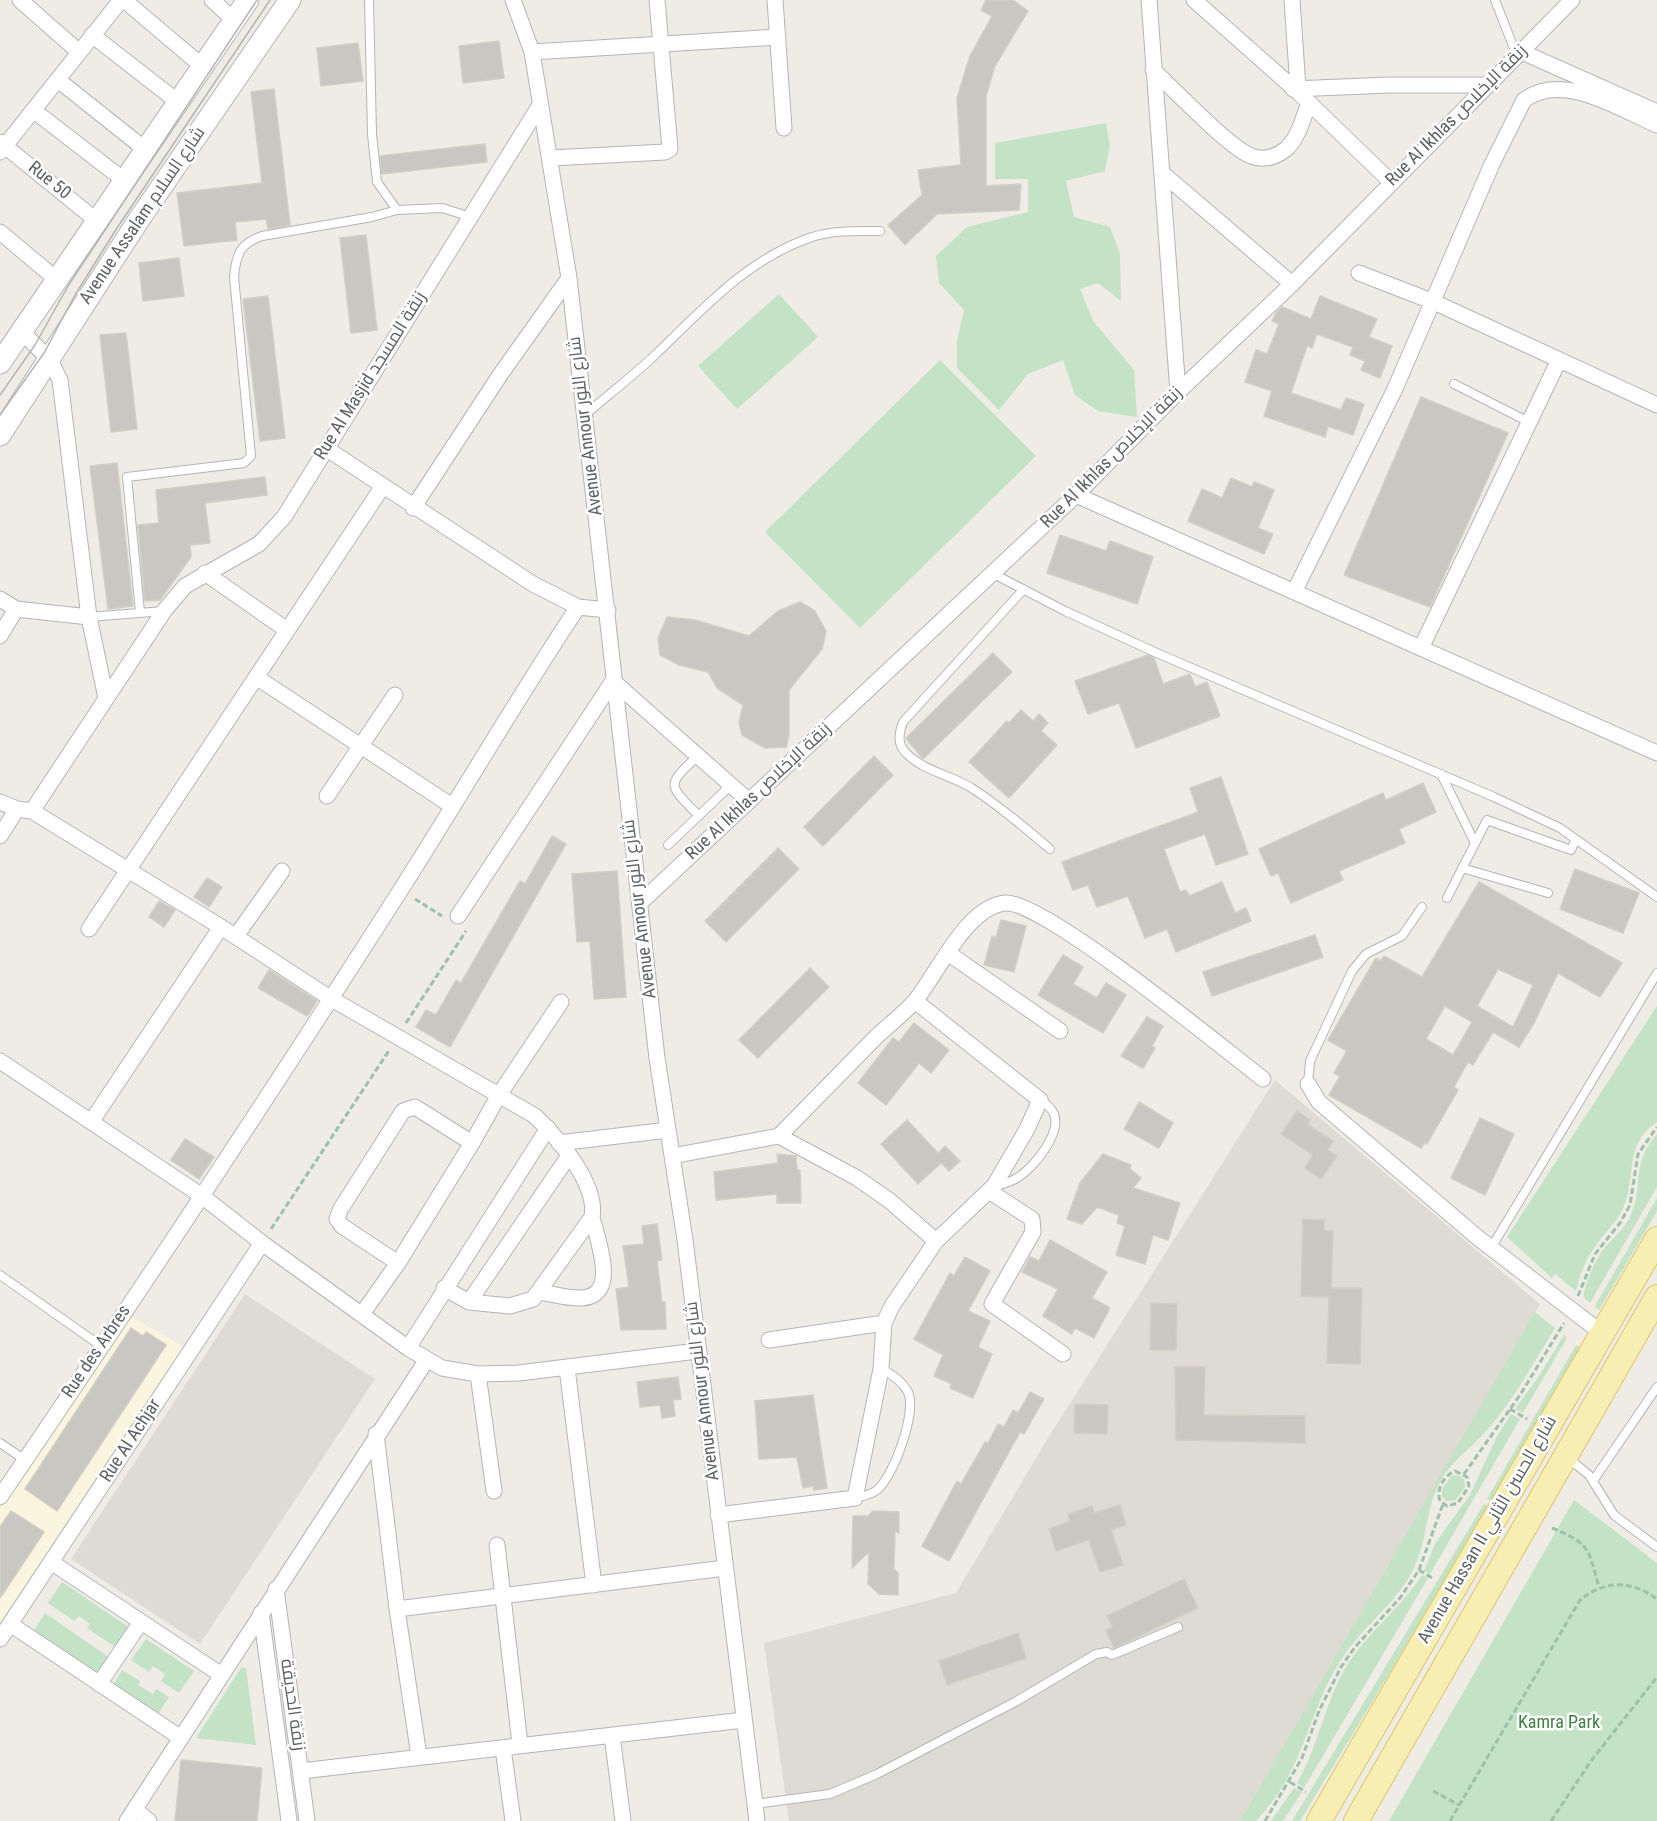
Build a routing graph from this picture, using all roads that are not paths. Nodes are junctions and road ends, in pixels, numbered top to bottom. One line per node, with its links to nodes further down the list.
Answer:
1 (20, 0): 19 (street)
2 (122, 0): 16 (street); 22 (street)
3 (212, 0): 15 (street)
4 (248, 0): 15 (main road, Avenue Assalam شارع السلام)
5 (290, 0): 51 (main road, Avenue Assalam شارع السلام)
6 (369, 0): 40 (lane)
7 (513, 0): 20 (street, Avenue Annour شارع النور)
8 (657, 0): 18 (street)
9 (775, 0): 17 (street)
10 (1149, 0): 23 (street)
11 (1194, 0): 26 (street)
12 (1292, 0): 26 (street)
13 (1495, 0): 21 (lane)
14 (1572, 0): 21 (street, Rue Al Ikhlas زنقة الإخلاص)
15 (234, 20): 22 (main road, Avenue Assalam شارع السلام)
16 (92, 35): 19 (street); 27 (street)
17 (778, 37): 18 (street); 33 (street)
18 (660, 45): 20 (street); 36 (street)
19 (79, 52): 24 (street)
20 (532, 52): 29 (street, Avenue Annour شارع النور)
21 (1520, 54): 25 (street, Rue Al Ikhlas زنقة الإخلاص); 31 (street)
22 (202, 66): 27 (main road, Avenue Assalam شارع السلام)
23 (1154, 70): 28 (street); 37 (street)
24 (58, 80): 30 (street); 35 (street)
25 (1488, 85): 26 (street); 39 (street, Rue Al Ikhlas زنقة الإخلاص)
26 (1296, 88): 28 (street)
27 (178, 102): 35 (main road, Avenue Assalam شارع السلام)
28 (1309, 103): 39 (street)
29 (540, 105): 36 (street, Avenue Annour شارع النور); 41 (street, Rue Al Masjid زنقة المسجد)
30 (33, 110): 34 (street); 38 (street)
31 (1657, 112)
32 (1657, 125): 49 (street)
33 (784, 128)
34 (2, 147): 42 (street, Rue 50)
35 (146, 150): 38 (main road, Avenue Assalam شارع السلام)
36 (551, 158): 46 (street, Avenue Annour شارع النور)
37 (1162, 174): 48 (street); 55 (street)
38 (125, 181): 42 (main road, Avenue Assalam شارع السلام)
39 (1391, 182): 48 (street, Rue Al Ikhlas زنقة الإخلاص)
40 (397, 210): 41 (lane); 73 (lane)
41 (471, 217): 60 (street, Rue Al Masjid زنقة المسجد)
42 (97, 221): 47 (main road, Avenue Assalam شارع السلام)
43 (880, 231): 57 (lane)
44 (0, 232): 47 (street)
45 (1359, 273): 49 (street)
46 (569, 278): 57 (street, Avenue Annour شارع النور); 63 (street)
47 (56, 279): 50 (main road, Avenue Assalam شارع السلام)
48 (1292, 284): 55 (street, Rue Al Ikhlas زنقة الإخلاص)
49 (1434, 302): 52 (street); 67 (street)
50 (21, 331): 51 (street); 53 (main road, Avenue Assalam شارع السلام)
51 (50, 360): 59 (main road, Avenue Assalam شارع السلام); 74 (street)
52 (1559, 360): 56 (street); 58 (street)
53 (0, 363)
54 (1454, 384): 58 (lane)
55 (1178, 392): 62 (street, Rue Al Ikhlas زنقة الإخلاص)
56 (1657, 405)
57 (584, 416): 71 (street, Avenue Annour شارع النور)
58 (1529, 422): 77 (street)
59 (0, 435)
60 (327, 449): 61 (street); 64 (street, Rue Al Masjid زنقة المسجد)
61 (383, 486): 63 (street); 75 (street)
62 (1076, 495): 65 (street, Rue Al Ikhlas زنقة الإخلاص); 67 (street)
63 (413, 508): 69 (street)
64 (205, 573): 72 (street, Rue Al Masjid زنقة المسجد); 75 (street)
65 (992, 573): 66 (lane); 88 (street, Rue Al Ikhlas زنقة الإخلاص)
66 (1023, 590): 85 (lane); 97 (lane)
67 (1294, 592): 77 (street)
68 (0, 599): 70 (street)
69 (578, 607): 71 (street); 90 (street, Rue des Arbres)
70 (16, 609): 74 (street); 76 (street)
71 (608, 610): 79 (street, Avenue Annour شارع النور)
72 (164, 611): 73 (lane); 81 (street, Rue Al Masjid زنقة المسجد)
73 (140, 612): 74 (lane)
74 (89, 617): 81 (street)
75 (287, 630): 78 (street)
76 (0, 636)
77 (1421, 648): 83 (street)
78 (256, 677): 82 (street); 99 (street)
79 (613, 681): 84 (street); 104 (street, Avenue Annour شارع النور); 106 (street)
80 (395, 695): 82 (street)
81 (106, 698): 91 (street, Rue Al Masjid زنقة المسجد)
82 (359, 747): 87 (street); 90 (street)
83 (1657, 753)
84 (699, 755): 86 (street); 92 (lane)
85 (1441, 774): 94 (lane); 95 (lane)
86 (731, 784): 88 (street); 92 (lane)
87 (327, 796)
88 (749, 801): 104 (street, Rue Al Ikhlas زنقة الإخلاص)
89 (0, 802): 91 (street)
90 (452, 806): 112 (street, Rue des Arbres)
91 (24, 810): 93 (street, Rue Al Masjid زنقة المسجد); 99 (street)
92 (699, 816): 96 (lane)
93 (0, 836)
94 (1575, 841): 95 (lane); 102 (lane)
95 (1475, 843): 98 (lane)
96 (668, 845)
97 (1050, 849)
98 (1462, 868): 101 (lane); 103 (lane)
99 (127, 870): 107 (street); 108 (street)
100 (282, 871): 109 (street)
101 (1548, 893)
102 (1657, 897)
103 (1447, 898)
104 (640, 903): 123 (street, Avenue Annour شارع النور)
105 (1422, 907): 118 (lane)
106 (454, 920)
107 (221, 927): 109 (street); 121 (street)
108 (89, 929)
109 (236, 936): 112 (street)
110 (948, 953): 113 (street); 115 (street); 117 (street)
111 (1657, 974): 135 (lane)
112 (330, 998): 119 (street); 130 (street, Rue des Arbres)
113 (915, 1001): 120 (street); 124 (street)
114 (561, 1002): 119 (street)
115 (1060, 1031)
116 (0, 1061): 121 (street)
117 (1263, 1079)
118 (1308, 1084): 135 (street)
119 (499, 1095): 122 (street); 125 (street)
120 (1040, 1100): 129 (street); 129 (lane)
121 (91, 1122): 130 (street)
122 (548, 1128): 126 (street); 138 (street)
123 (668, 1130): 126 (street); 127 (street, Avenue Annour شارع النور)
124 (779, 1136): 127 (street); 133 (street)
125 (472, 1143): 136 (street); 136 (street)
126 (559, 1143): 128 (street)
127 (672, 1156): 148 (street, Avenue Annour شارع النور)
128 (568, 1157): 131 (street); 141 (street)
129 (992, 1189): 133 (street); 149 (street)
130 (198, 1202): 134 (street); 146 (street, Rue des Arbres)
131 (592, 1217): 139 (street); 139 (street)
132 (1657, 1239): 144 (main road, Avenue Hassan II شارع الحسن الثاني)
133 (936, 1241): 143 (street)
134 (262, 1243): 142 (street); 166 (street, Rue Al Achjar)
135 (1491, 1248): 144 (street)
136 (398, 1263): 142 (street)
137 (0, 1275): 146 (lane)
138 (444, 1288): 141 (street); 147 (street)
139 (540, 1292): 141 (street)
140 (1657, 1298): 157 (main road, Avenue Hassan II شارع الحسن الثاني)
141 (469, 1302)
142 (362, 1314): 147 (street)
143 (884, 1323): 145 (street); 152 (street)
144 (1603, 1334): 194 (main road, Avenue Hassan II شارع الحسن الثاني)
145 (770, 1340)
146 (102, 1346): 158 (street, Rue des Arbres)
147 (408, 1348): 150 (street)
148 (697, 1351): 151 (street); 163 (street, Avenue Annour شارع النور)
149 (1063, 1354)
150 (426, 1361): 153 (street); 155 (street)
151 (567, 1368): 153 (street); 168 (street)
152 (880, 1369): 162 (street); 162 (lane)
153 (478, 1374): 160 (street)
154 (1657, 1387): 159 (lane)
155 (376, 1434): 169 (street); 171 (street)
156 (0, 1443): 158 (lane)
157 (1565, 1456): 159 (lane); 195 (main road, Avenue Hassan II شارع الحسن الثاني)
158 (25, 1460): 161 (street, Rue des Arbres)
159 (1593, 1481): 165 (lane)
160 (494, 1491)
161 (0, 1497)
162 (855, 1498): 163 (street)
163 (718, 1515): 167 (street, Avenue Annour شارع النور)
164 (497, 1545): 170 (street)
165 (1657, 1547)
166 (51, 1562): 173 (street); 174 (street, Rue Al Achjar)
167 (725, 1568): 168 (street); 179 (street, Avenue Annour شارع النور)
168 (594, 1585): 170 (street)
169 (276, 1589): 172 (street); 185 (street, زنقة الحديقة)
170 (501, 1596): 171 (street); 182 (street)
171 (397, 1610): 184 (street)
172 (261, 1613): 177 (street); 189 (street, زنقة الحديقة)
173 (141, 1622): 177 (street); 178 (street)
174 (10, 1624): 176 (street, Rue Al Achjar); 178 (street)
175 (1178, 1627): 186 (lane)
176 (0, 1639)
177 (220, 1674): 181 (street)
178 (99, 1684): 181 (street)
179 (744, 1720): 180 (street); 186 (street, Avenue Annour شارع النور)
180 (612, 1735): 182 (street); 192 (street)
181 (181, 1738): 187 (street)
182 (520, 1744): 183 (street)
183 (503, 1748): 184 (street); 191 (street)
184 (419, 1756): 185 (street)
185 (301, 1771): 190 (street, زنقة الحديقة)
186 (755, 1804): 193 (street, Avenue Annour شارع النور)
187 (131, 1816): 188 (street)
188 (149, 1821)
189 (289, 1821)
190 (307, 1821)
191 (513, 1821)
192 (623, 1821)
193 (757, 1821)
194 (1319, 1821)
195 (1356, 1821)

